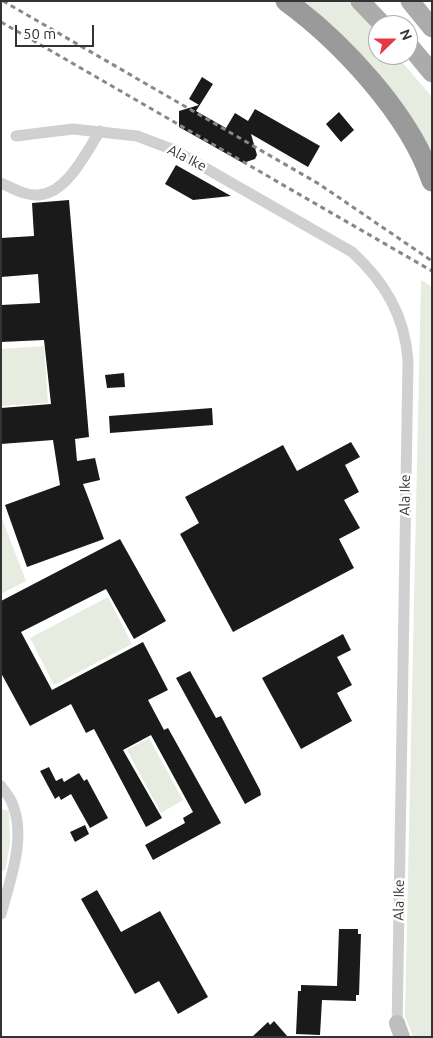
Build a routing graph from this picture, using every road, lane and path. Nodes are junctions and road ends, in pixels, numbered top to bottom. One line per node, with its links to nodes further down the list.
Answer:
1 (286, 1): 13 (highway)
2 (360, 1): 5 (main road)
3 (372, 1): 6 (main road)
4 (410, 1): 7 (main road)
5 (373, 15)
6 (384, 15)
7 (432, 28)
8 (418, 56): 10 (main road)
9 (418, 61): 10 (main road)
10 (432, 74)
11 (100, 131): 12 (street, Ala Ike); 14 (street); 17 (street, Ala Ike)
12 (16, 136)
13 (432, 181)
14 (1, 183)
15 (1, 786): 16 (street)
16 (1, 914)
17 (399, 1032)

